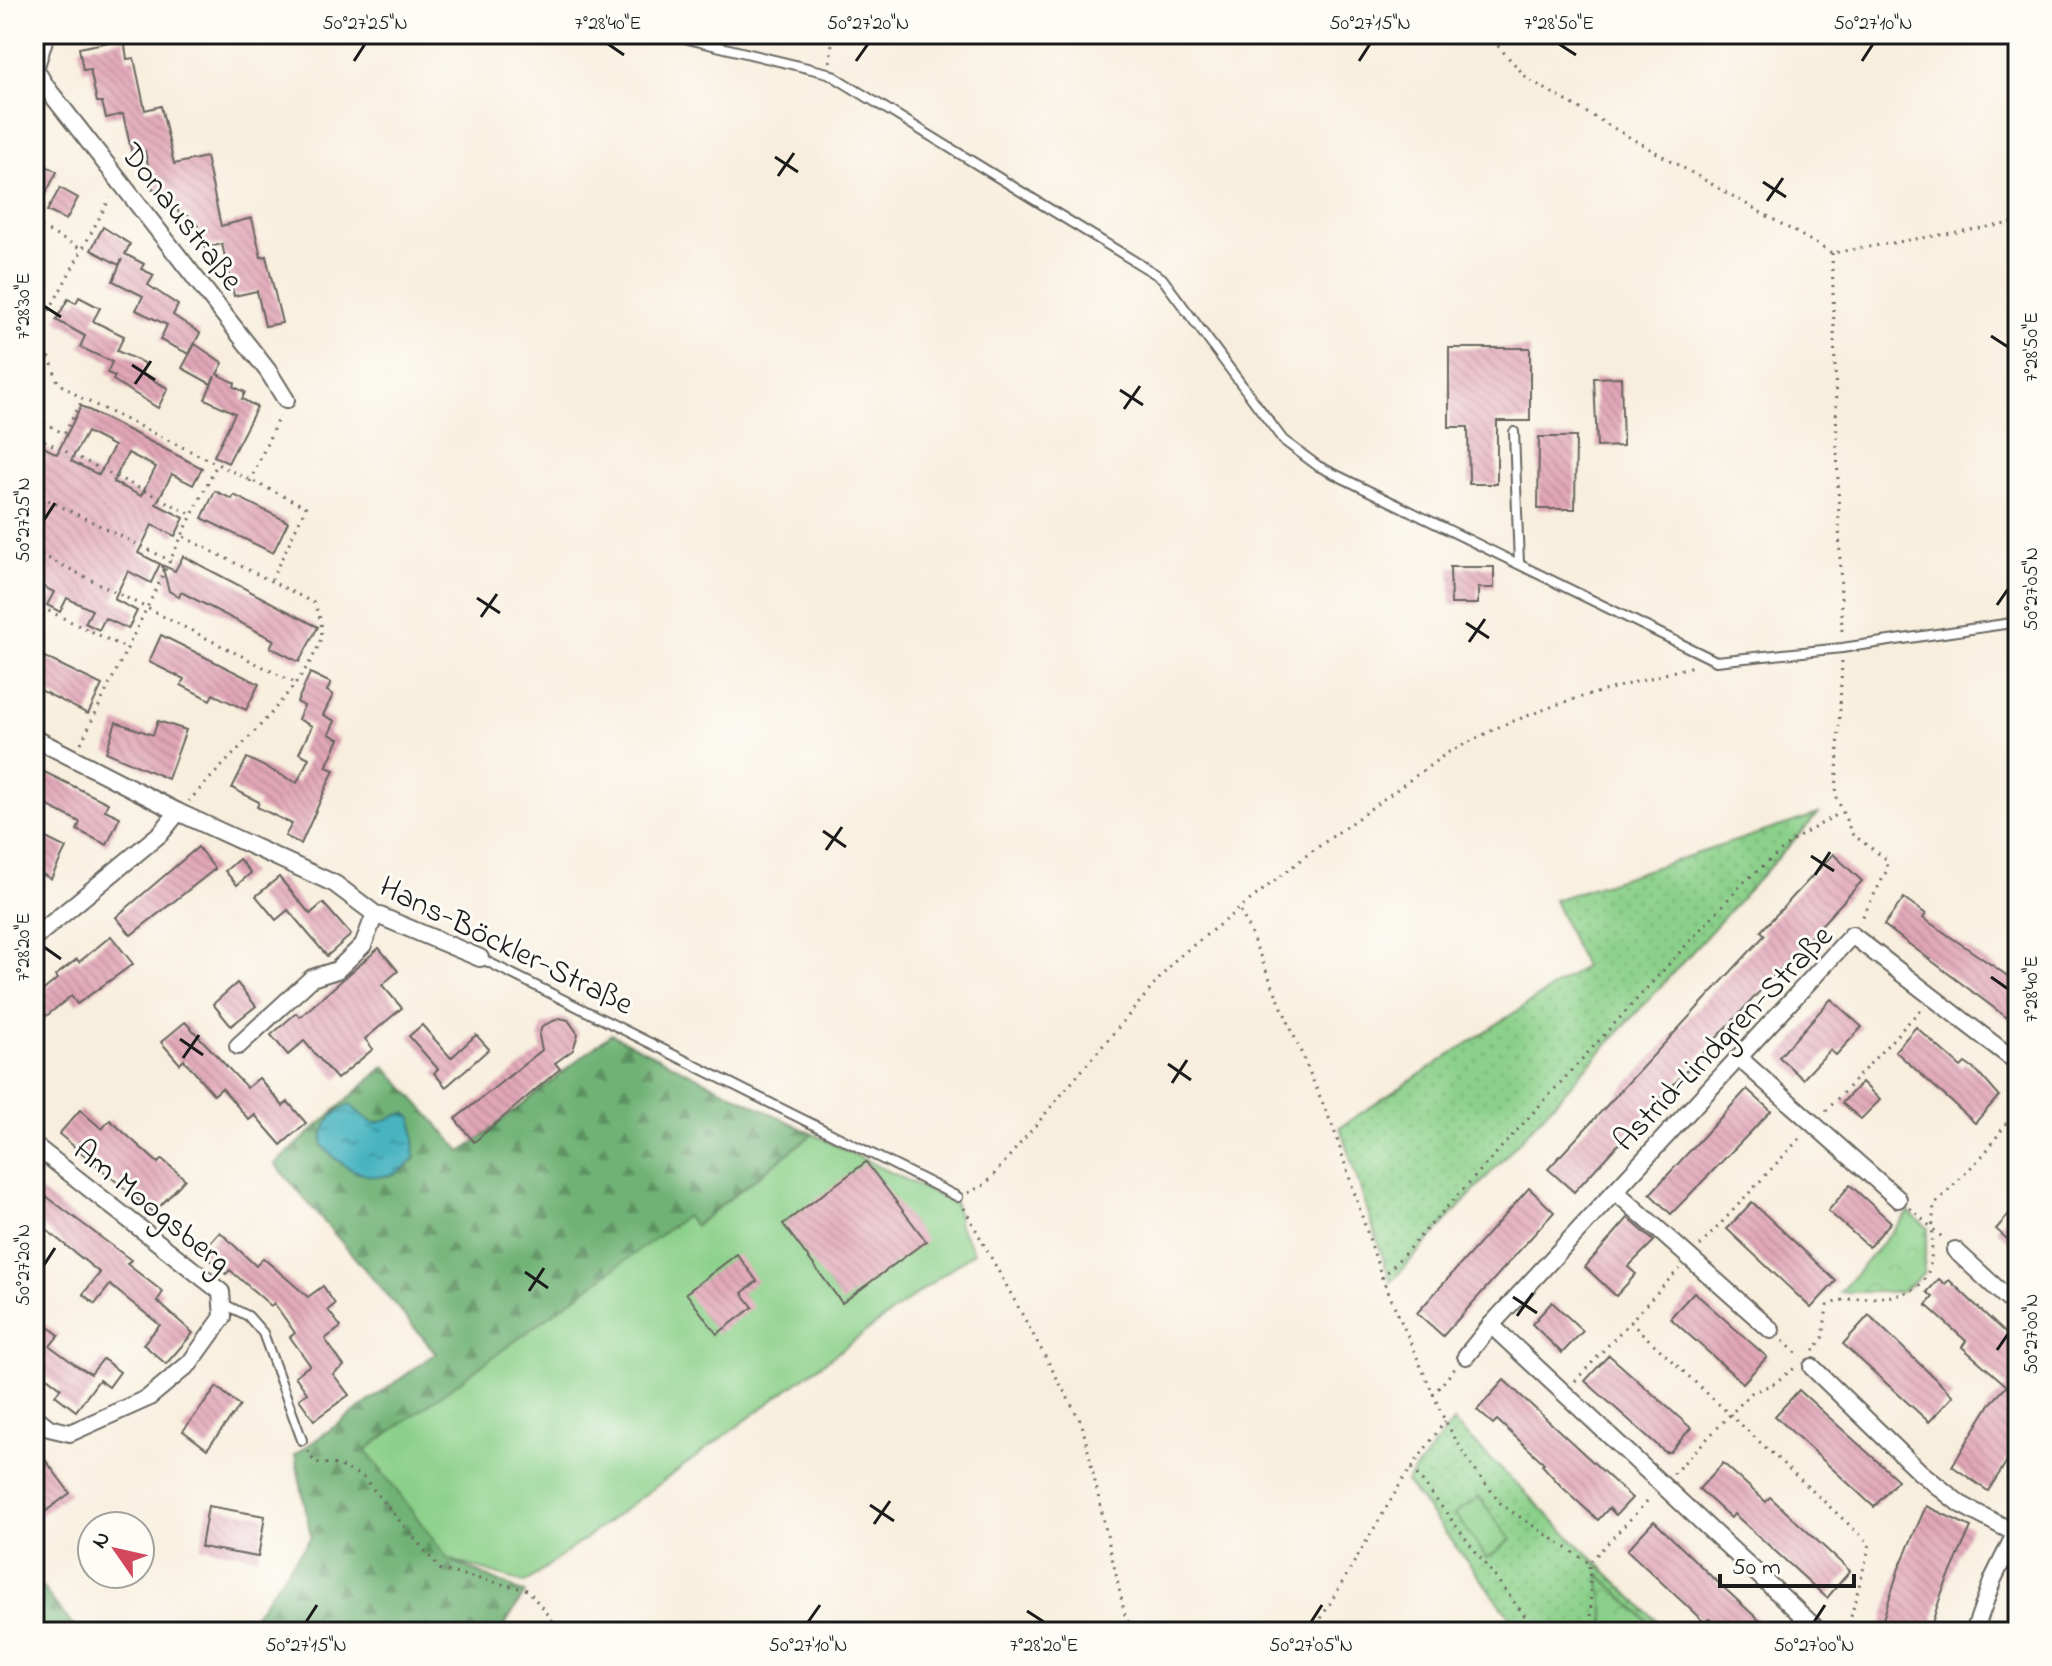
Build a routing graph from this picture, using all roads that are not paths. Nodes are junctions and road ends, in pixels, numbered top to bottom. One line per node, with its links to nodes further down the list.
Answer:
1 (46, 34): 3 (street)
2 (667, 34): 6 (lane)
3 (35, 69): 4 (street, Donaustraße)
4 (286, 400)
5 (1514, 432): 6 (lane)
6 (1519, 564): 7 (lane)
7 (2018, 622)
8 (34, 738): 9 (street, Hans-Böckler-Straße)
9 (178, 812): 10 (street, Hans-Böckler-Straße); 11 (street)
10 (375, 914): 12 (street, Hans-Böckler-Straße); 13 (street)
11 (34, 938)
12 (480, 958): 18 (lane, Hans-Böckler-Straße)
13 (238, 1046)
14 (1739, 1058): 15 (street, Astrid-Lindgren-Straße); 17 (street, Astrid-Lindgren-Straße); 19 (street)
15 (2018, 1063)
16 (34, 1145): 21 (street, Am Moogsberg)
17 (1615, 1191): 23 (street, Astrid-Lindgren-Straße); 24 (street)
18 (958, 1197)
19 (1898, 1199)
20 (1955, 1250): 22 (street)
21 (224, 1304): 27 (street, Am Moogsberg); 28 (lane)
22 (2018, 1308)
23 (1491, 1325): 25 (street, Astrid-Lindgren-Straße); 30 (street)
24 (1771, 1330)
25 (1466, 1356)
26 (1812, 1367): 29 (street)
27 (34, 1416)
28 (302, 1440)
29 (2016, 1530): 31 (street)
30 (1820, 1632)
31 (1974, 1632)

